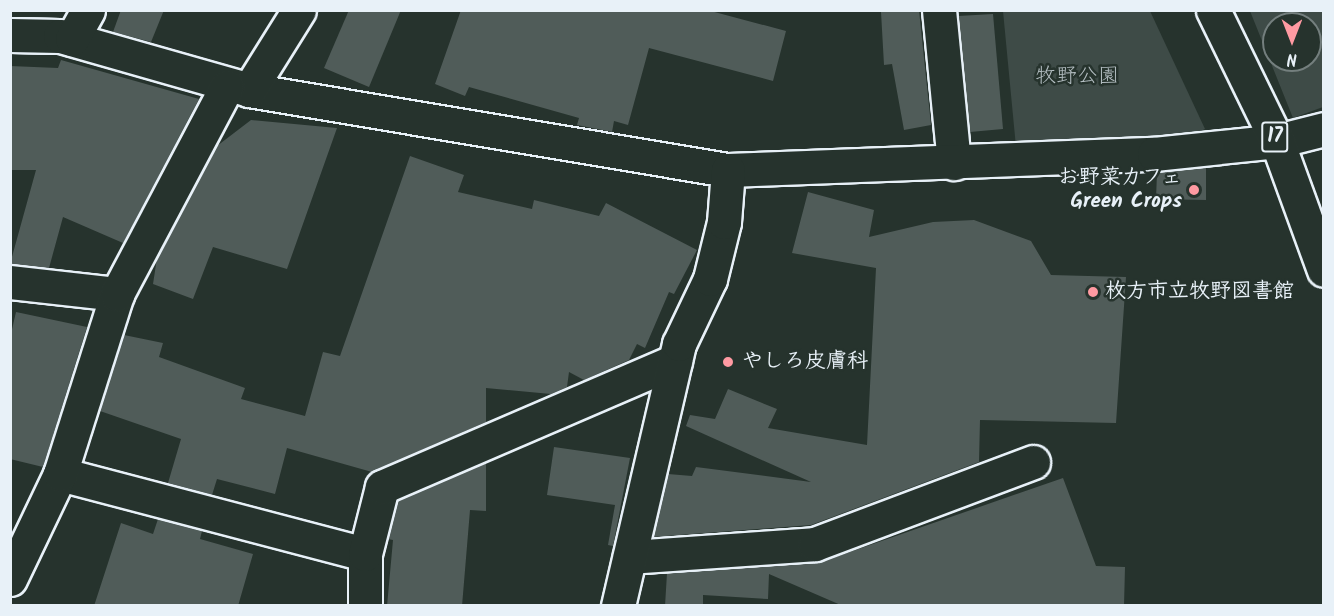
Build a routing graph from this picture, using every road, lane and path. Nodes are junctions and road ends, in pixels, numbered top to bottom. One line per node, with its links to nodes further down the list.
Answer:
1 (88, 10): 6 (street)
2 (299, 10): 7 (street)
3 (939, 10): 10 (street)
4 (1213, 10): 9 (street, 17)
5 (10, 35): 6 (street)
6 (72, 39): 7 (street)
7 (238, 88): 11 (street); 14 (street)
8 (1323, 129): 9 (street)
9 (1277, 141): 10 (street); 12 (street, 17)
10 (954, 163): 11 (street)
11 (728, 170): 15 (street)
12 (1323, 270)
13 (10, 282): 14 (street)
14 (117, 294): 17 (street)
15 (675, 361): 18 (street); 19 (street)
16 (1033, 462): 19 (street)
17 (60, 474): 18 (street); 20 (street)
18 (364, 554): 21 (street)
19 (630, 557): 22 (street)
20 (10, 579)
21 (364, 606)
22 (618, 606)

